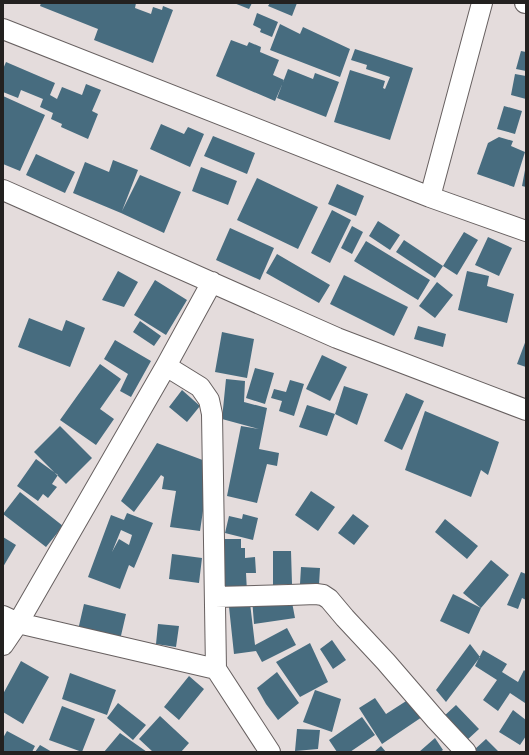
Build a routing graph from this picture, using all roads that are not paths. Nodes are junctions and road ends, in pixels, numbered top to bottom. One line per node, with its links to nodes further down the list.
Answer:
1 (482, 3): 4 (street)
2 (3, 29): 4 (street)
3 (3, 190): 6 (street)
4 (430, 197): 5 (street)
5 (526, 231)
6 (212, 282): 7 (street); 8 (street)
7 (166, 366): 9 (street); 10 (street)
8 (526, 410)
9 (215, 597): 12 (street); 14 (street)
10 (10, 620): 11 (street); 12 (street)
11 (3, 644)
12 (216, 669): 13 (street)
13 (270, 752)
14 (466, 752)

